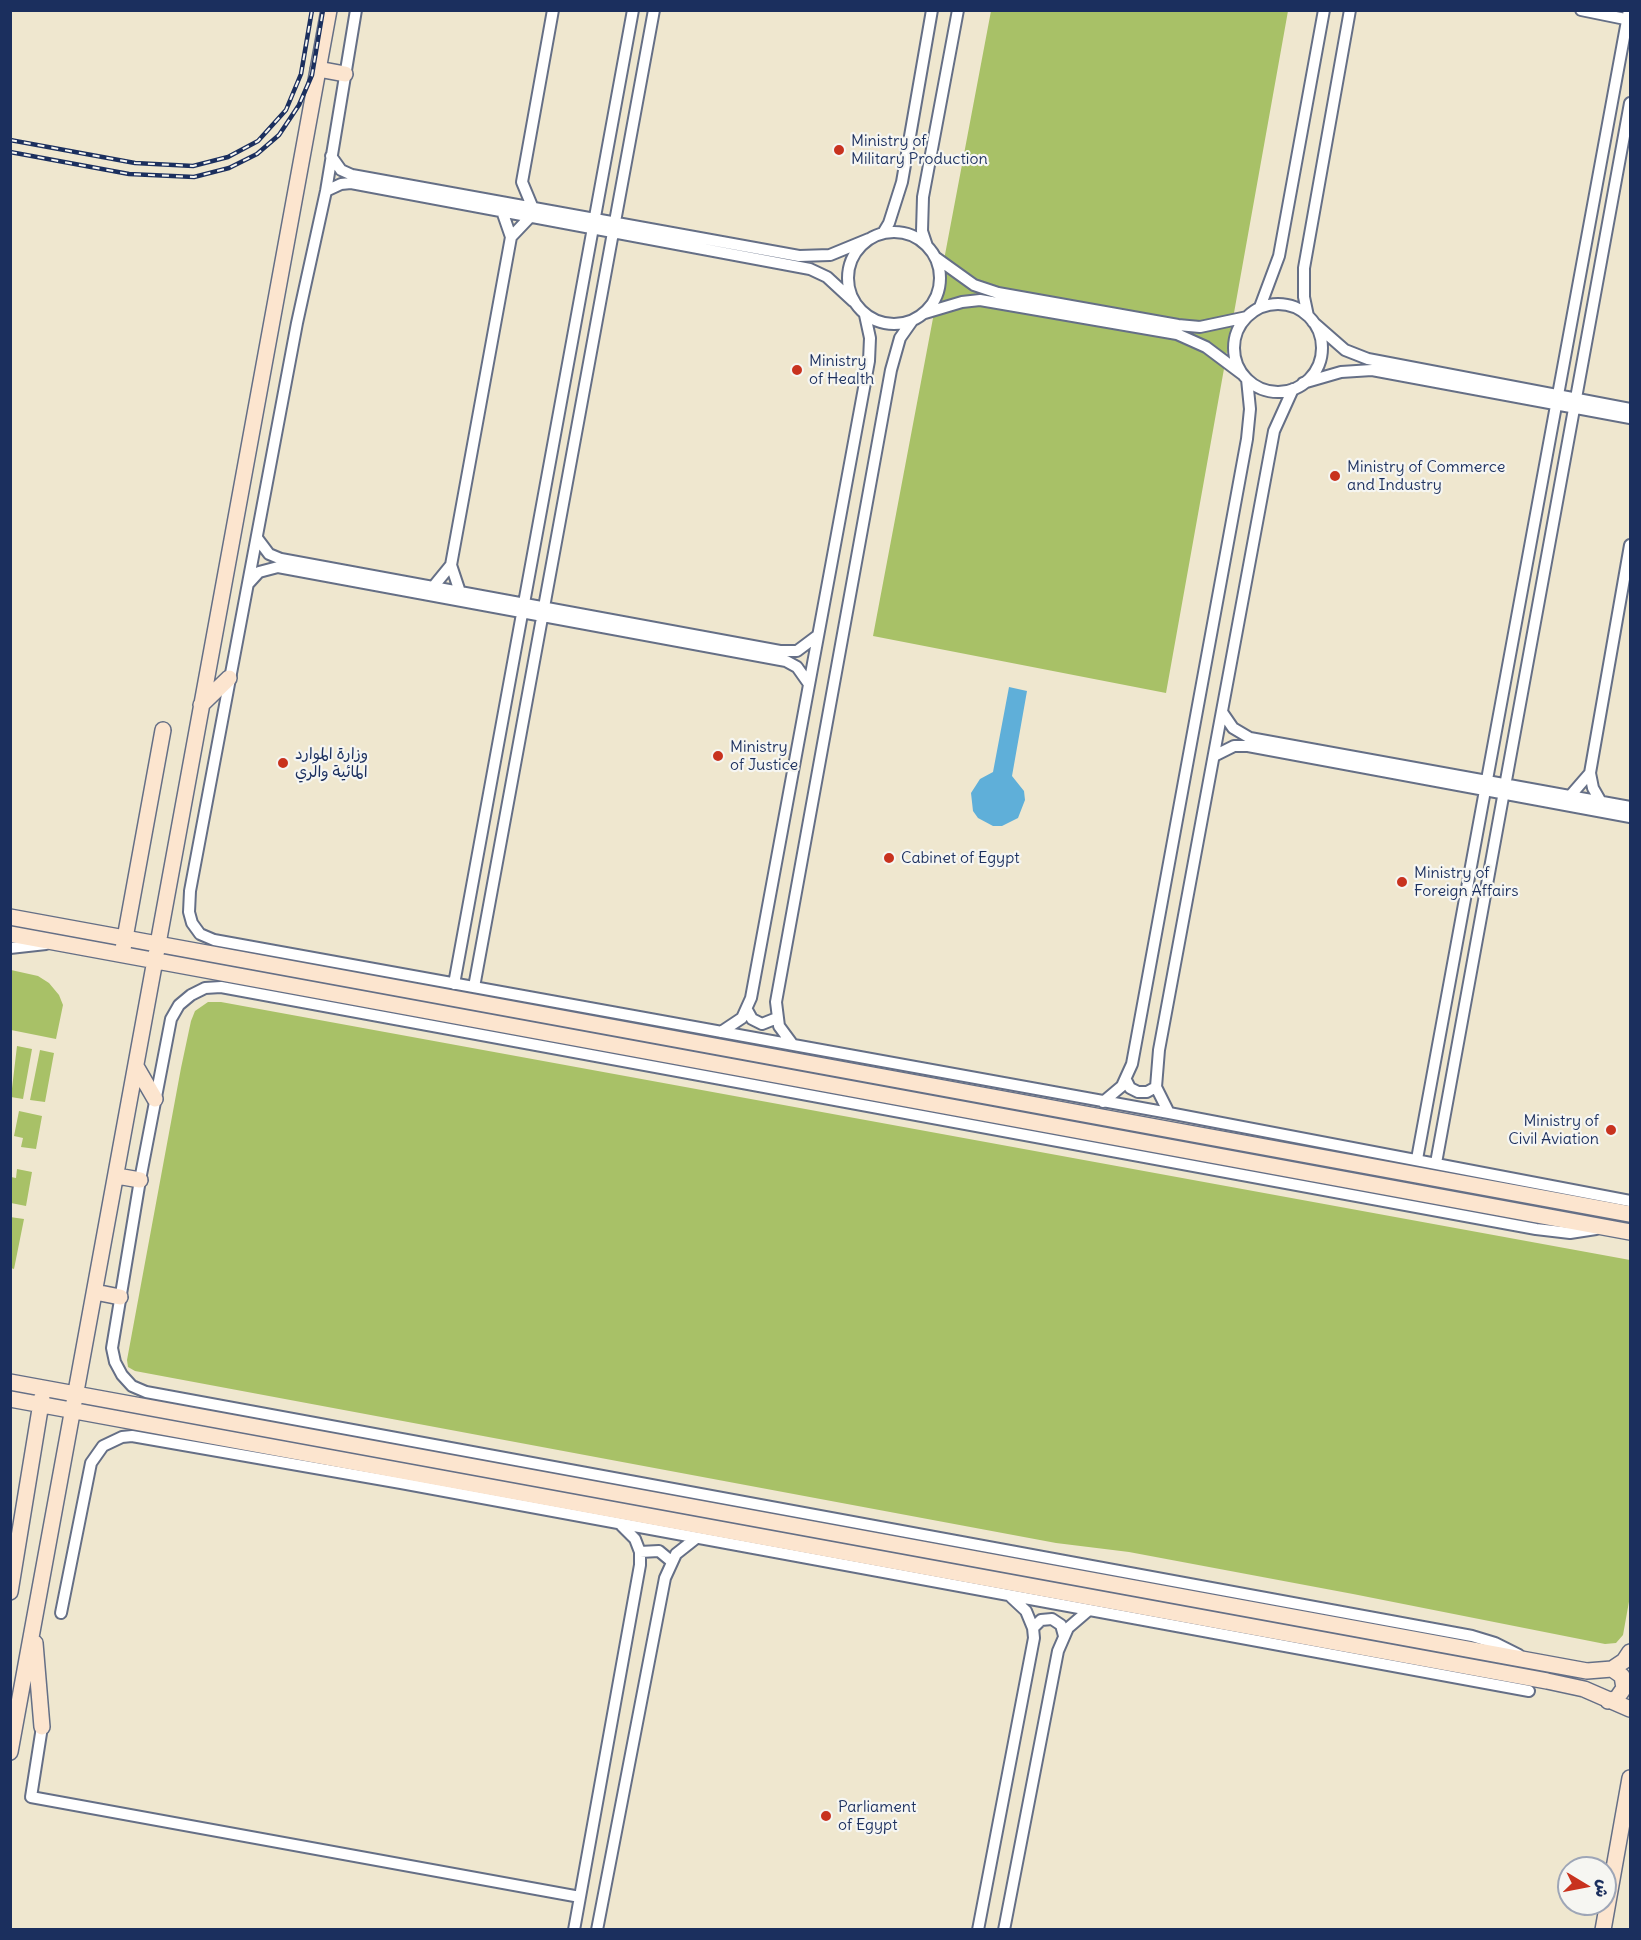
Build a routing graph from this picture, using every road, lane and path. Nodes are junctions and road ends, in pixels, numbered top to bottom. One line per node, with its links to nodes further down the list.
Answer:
1 (329, 10): 12 (street)
2 (356, 10): 13 (street)
3 (553, 10): 16 (street)
4 (633, 10): 20 (street)
5 (654, 10): 21 (street)
6 (932, 10): 22 (street)
7 (958, 10): 25 (street)
8 (1324, 10): 28 (street)
9 (1350, 10): 32 (street)
10 (1581, 10): 11 (street)
11 (1629, 17): 37 (street)
12 (318, 69): 13 (street); 52 (street)
13 (345, 74): 15 (street)
14 (1630, 103): 38 (street)
15 (331, 156): 17 (street); 18 (street)
16 (522, 182): 18 (street); 19 (street)
17 (326, 190): 18 (street); 41 (street)
18 (503, 206): 19 (street); 23 (street)
19 (531, 211): 20 (street); 23 (street)
20 (593, 222): 21 (street); 47 (street)
21 (614, 226): 24 (street); 27 (street); 48 (street)
22 (883, 233): 24 (street); 25 (street)
23 (511, 237): 43 (street)
24 (869, 239): 27 (street)
25 (927, 246): 26 (street)
26 (935, 257): 29 (street); 31 (street)
27 (853, 301): 30 (street)
28 (1260, 308): 31 (street); 32 (street)
29 (925, 313): 33 (street); 34 (street)
30 (865, 315): 33 (street); 49 (street)
31 (1247, 317): 34 (street)
32 (1311, 319): 35 (street); 37 (street)
33 (912, 321): 76 (street)
34 (1245, 376): 36 (street); 83 (street)
35 (1304, 383): 36 (street); 37 (street)
36 (1293, 389): 53 (street)
37 (1557, 400): 38 (street); 57 (street)
38 (1575, 403): 39 (street); 40 (street); 58 (street)
39 (1630, 409)
40 (1630, 418)
41 (256, 538): 44 (street); 45 (street)
42 (1630, 545): 56 (street)
43 (451, 564): 45 (street); 46 (street)
44 (248, 584): 47 (street); 50 (street)
45 (433, 587): 46 (street)
46 (460, 592): 47 (street)
47 (524, 609): 48 (street); 72 (street)
48 (542, 612): 49 (street); 51 (street); 73 (street)
49 (818, 636): 51 (street)
50 (229, 678): 52 (street); 70 (street)
51 (809, 684): 75 (street)
52 (201, 705): 67 (street)
53 (1222, 712): 55 (street); 57 (street)
54 (163, 730): 65 (street)
55 (1214, 756): 57 (street); 84 (street)
56 (1590, 773): 59 (street); 60 (street)
57 (1488, 785): 58 (street); 89 (street)
58 (1505, 788): 59 (street); 62 (street); 90 (street)
59 (1570, 796): 60 (street)
60 (1601, 802): 61 (street)
61 (1630, 807)
62 (1630, 817)
63 (10, 917): 65 (street)
64 (10, 934): 66 (street)
65 (125, 939): 67 (street); 69 (street)
66 (58, 942): 68 (street); 69 (street)
67 (159, 945): 70 (street); 71 (street)
68 (10, 948)
69 (122, 955): 71 (street)
70 (274, 958): 72 (street); 80 (street)
71 (156, 961): 74 (street); 81 (street)
72 (454, 984): 73 (street)
73 (474, 987): 77 (street)
74 (269, 989): 82 (street); 85 (street); 95 (street)
75 (747, 1010): 76 (street); 77 (street)
76 (777, 1018): 78 (street)
77 (721, 1032): 78 (street)
78 (794, 1045): 79 (street)
79 (820, 1058): 80 (street); 86 (street); 88 (street)
80 (798, 1061): 82 (street)
81 (137, 1068): 85 (street); 91 (street)
82 (795, 1078): 95 (street)
83 (1126, 1080): 84 (street); 86 (street)
84 (1156, 1087): 87 (street)
85 (155, 1099): 92 (street)
86 (1103, 1102): 87 (street)
87 (1169, 1113): 88 (street)
88 (1268, 1140): 89 (street); 94 (street)
89 (1417, 1160): 90 (street)
90 (1436, 1163): 93 (street)
91 (117, 1176): 92 (street); 97 (street)
92 (140, 1180): 98 (street)
93 (1612, 1197): 94 (street)
94 (1629, 1210)
95 (1604, 1226): 96 (street)
96 (1630, 1232)
97 (95, 1292): 98 (street); 101 (street)
98 (120, 1297): 104 (street)
99 (10, 1382): 100 (street)
100 (44, 1388): 101 (street); 103 (street)
101 (76, 1394): 104 (street); 105 (street)
102 (10, 1399): 103 (street)
103 (41, 1405): 105 (street); 110 (street)
104 (193, 1408): 120 (street)
105 (73, 1411): 115 (street); 116 (street)
106 (621, 1525): 107 (street); 108 (street); 113 (street)
107 (695, 1539): 109 (street); 111 (street)
108 (640, 1552): 109 (street); 128 (street)
109 (671, 1561): 130 (street)
110 (10, 1593)
111 (1008, 1596): 112 (street); 114 (street)
112 (1089, 1611): 117 (street); 118 (street)
113 (61, 1613)
114 (1033, 1628): 117 (street); 131 (street)
115 (33, 1629): 125 (street); 126 (street)
116 (1273, 1631): 118 (street); 121 (street)
117 (1064, 1636): 132 (street)
118 (1257, 1641): 122 (street)
119 (1630, 1652): 120 (street)
120 (1612, 1669): 123 (street)
121 (1547, 1682): 122 (street); 123 (street)
122 (1528, 1691)
123 (1608, 1701): 124 (street)
124 (1630, 1709)
125 (42, 1727): 128 (street)
126 (10, 1752)
127 (1630, 1778): 133 (street)
128 (580, 1897): 129 (street)
129 (574, 1929)
130 (597, 1929)
131 (978, 1929)
132 (1004, 1929)
133 (1603, 1929)

